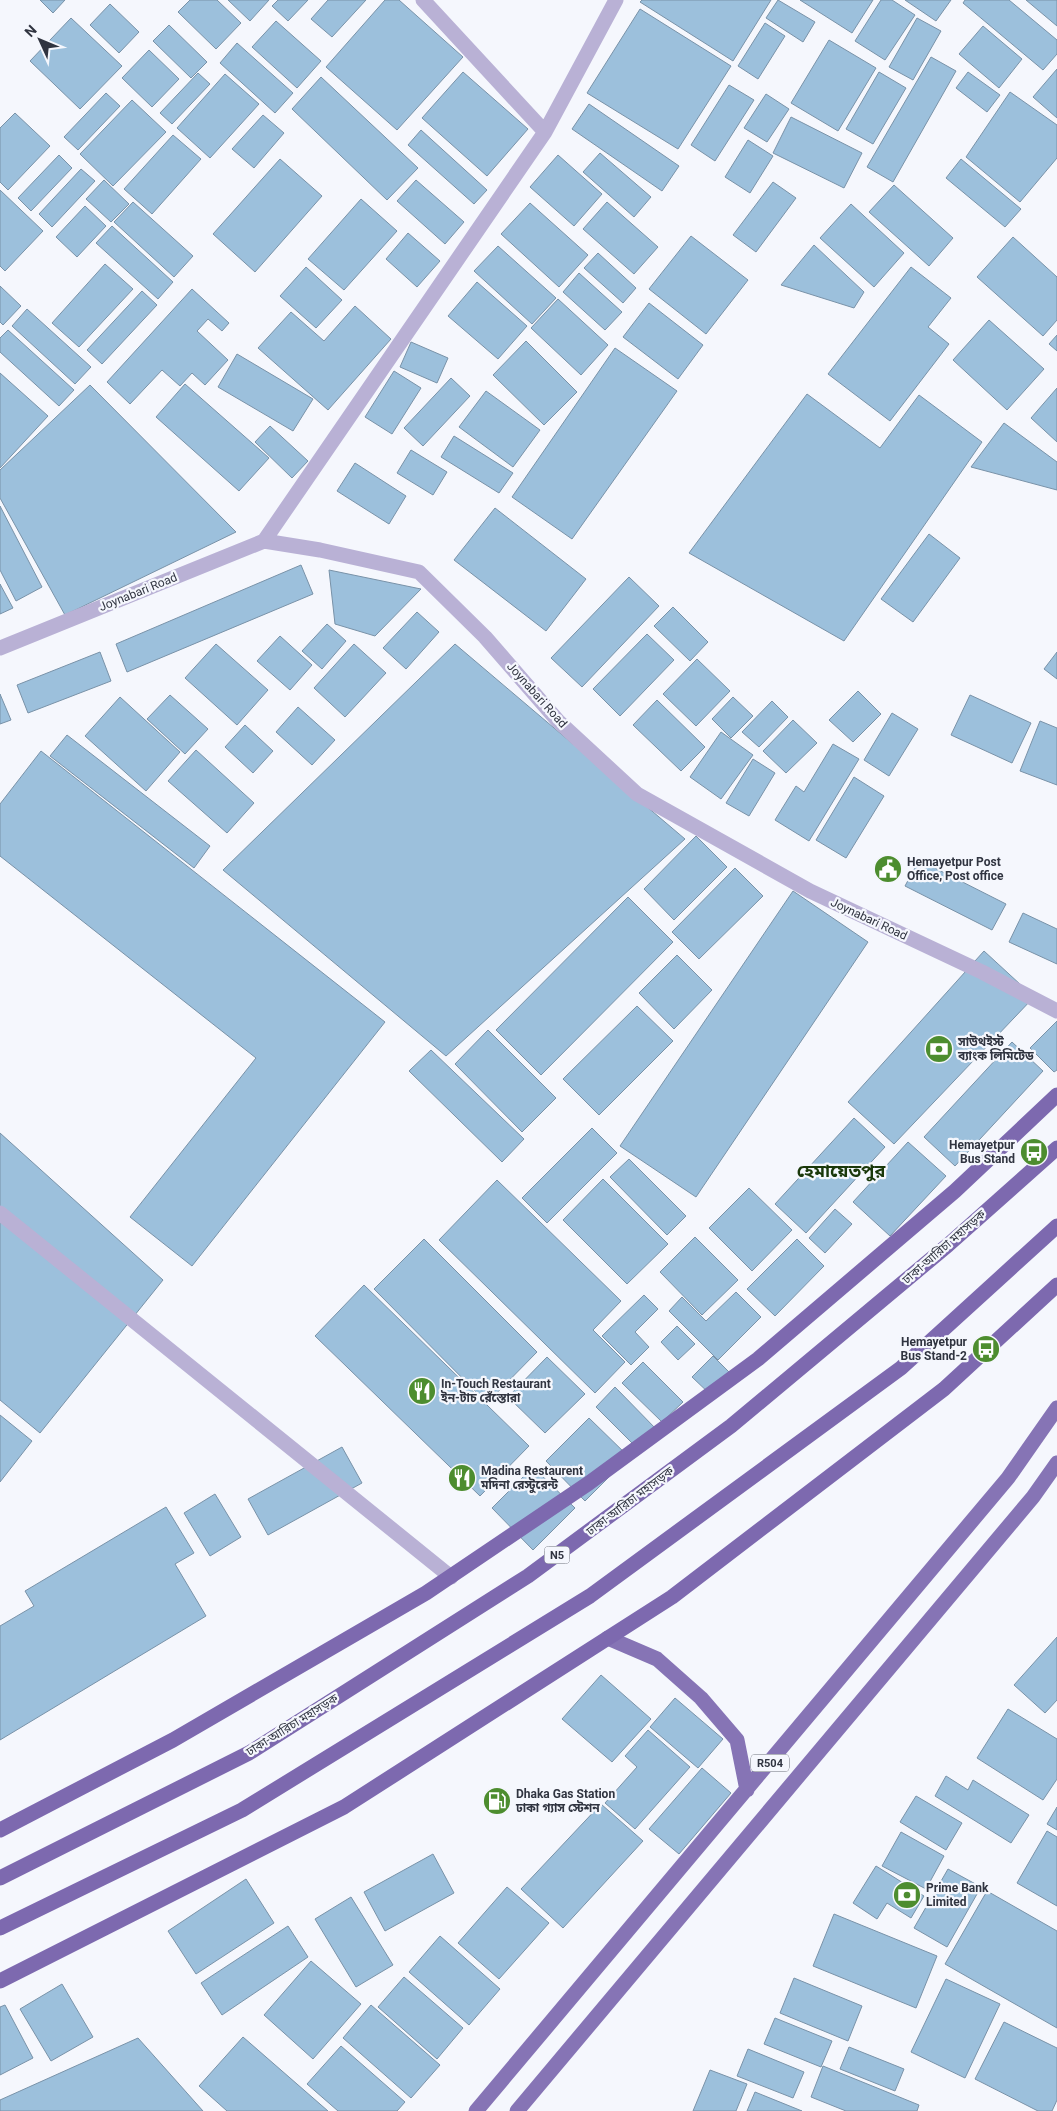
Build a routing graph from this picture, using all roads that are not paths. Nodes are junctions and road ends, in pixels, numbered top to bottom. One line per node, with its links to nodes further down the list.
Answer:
1 (422, 0): 3 (street)
2 (616, 0): 3 (street)
3 (545, 132): 4 (street)
4 (264, 541): 5 (street, Joynabari Road); 6 (street, Joynabari Road)
5 (0, 648)
6 (1057, 1011)
7 (1057, 1095): 14 (highway)
8 (1057, 1148): 18 (highway, ঢাকা-আরিচা মহাসড়ক / N5)
9 (0, 1213): 14 (street)
10 (1057, 1226): 19 (highway)
11 (1057, 1285): 15 (highway)
12 (1057, 1408): 16 (main road, R504)
13 (1057, 1463): 22 (main road, R504)
14 (451, 1577): 17 (highway)
15 (608, 1638): 16 (main road); 20 (highway)
16 (747, 1790): 21 (main road, R504)
17 (0, 1830)
18 (0, 1878)
19 (0, 1928)
20 (0, 1981)
21 (476, 2111)
22 (517, 2111)

